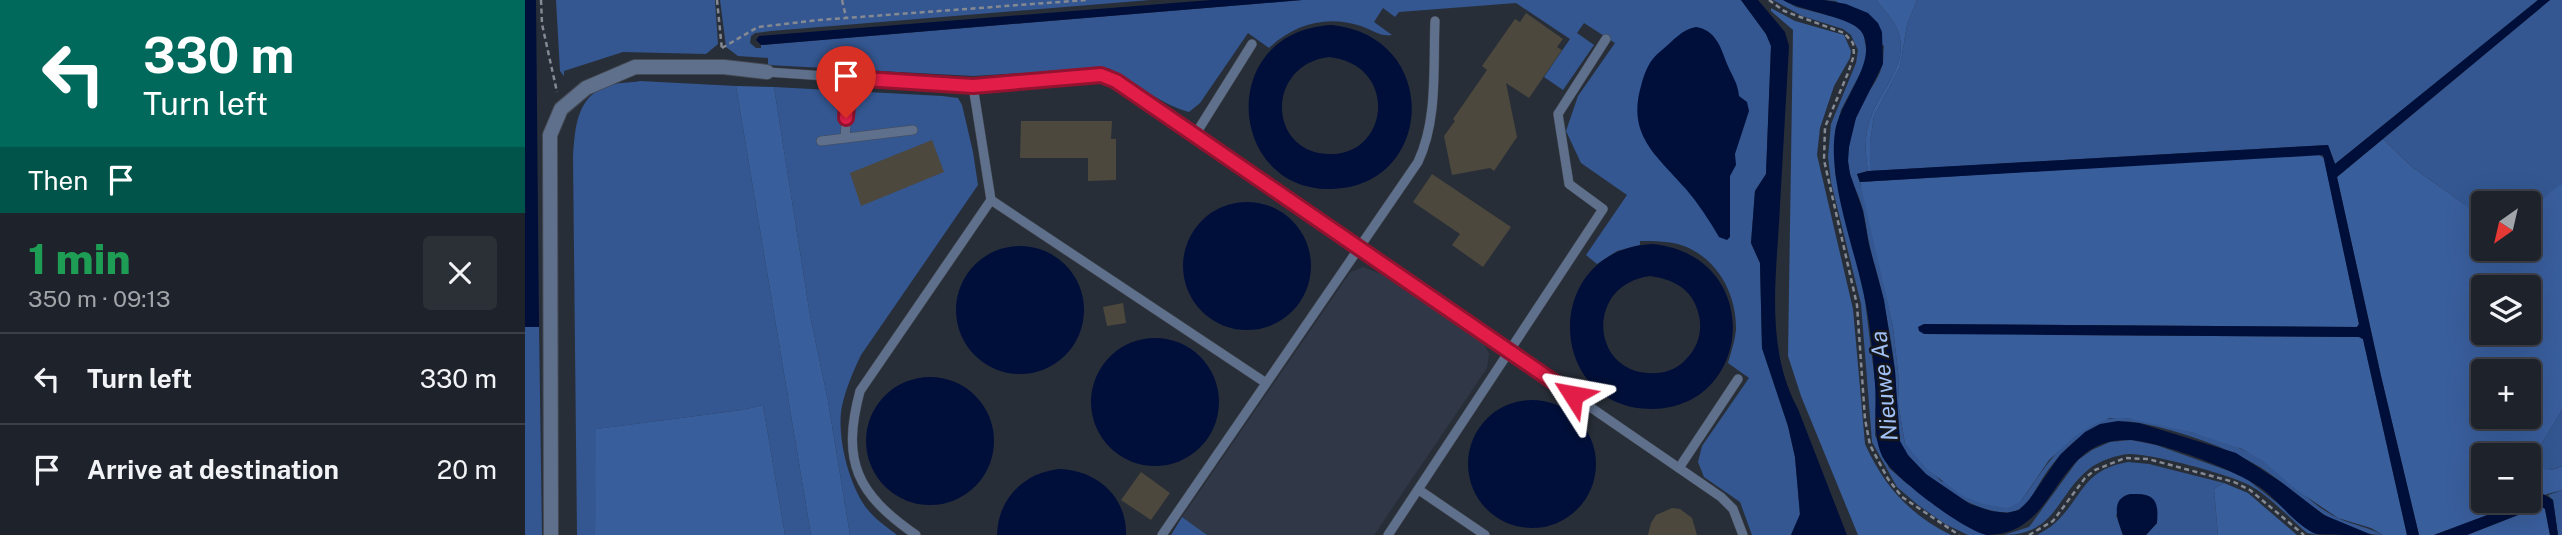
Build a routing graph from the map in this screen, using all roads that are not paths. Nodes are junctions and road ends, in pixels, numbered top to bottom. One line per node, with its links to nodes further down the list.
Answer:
1 (1435, 21): 12 (lane)
2 (1606, 39): 13 (lane)
3 (1252, 44): 8 (lane)
4 (767, 72): 5 (lane); 18 (street)
5 (849, 78): 6 (lane); 9 (lane)
6 (973, 86): 8 (lane); 11 (lane)
7 (913, 130): 9 (lane)
8 (1195, 135): 12 (lane)
9 (845, 138): 10 (lane)
10 (821, 141)
11 (991, 200): 15 (lane); 19 (lane)
12 (1359, 248): 13 (lane); 15 (lane)
13 (1510, 351): 16 (lane); 17 (lane)
14 (1738, 379): 16 (lane)
15 (1266, 383): 20 (lane)
16 (1679, 468): 23 (lane)
17 (1419, 490): 21 (lane); 22 (lane)
18 (551, 535)
19 (916, 535)
20 (1162, 535)
21 (1388, 535)
22 (1485, 535)
23 (1743, 535)

